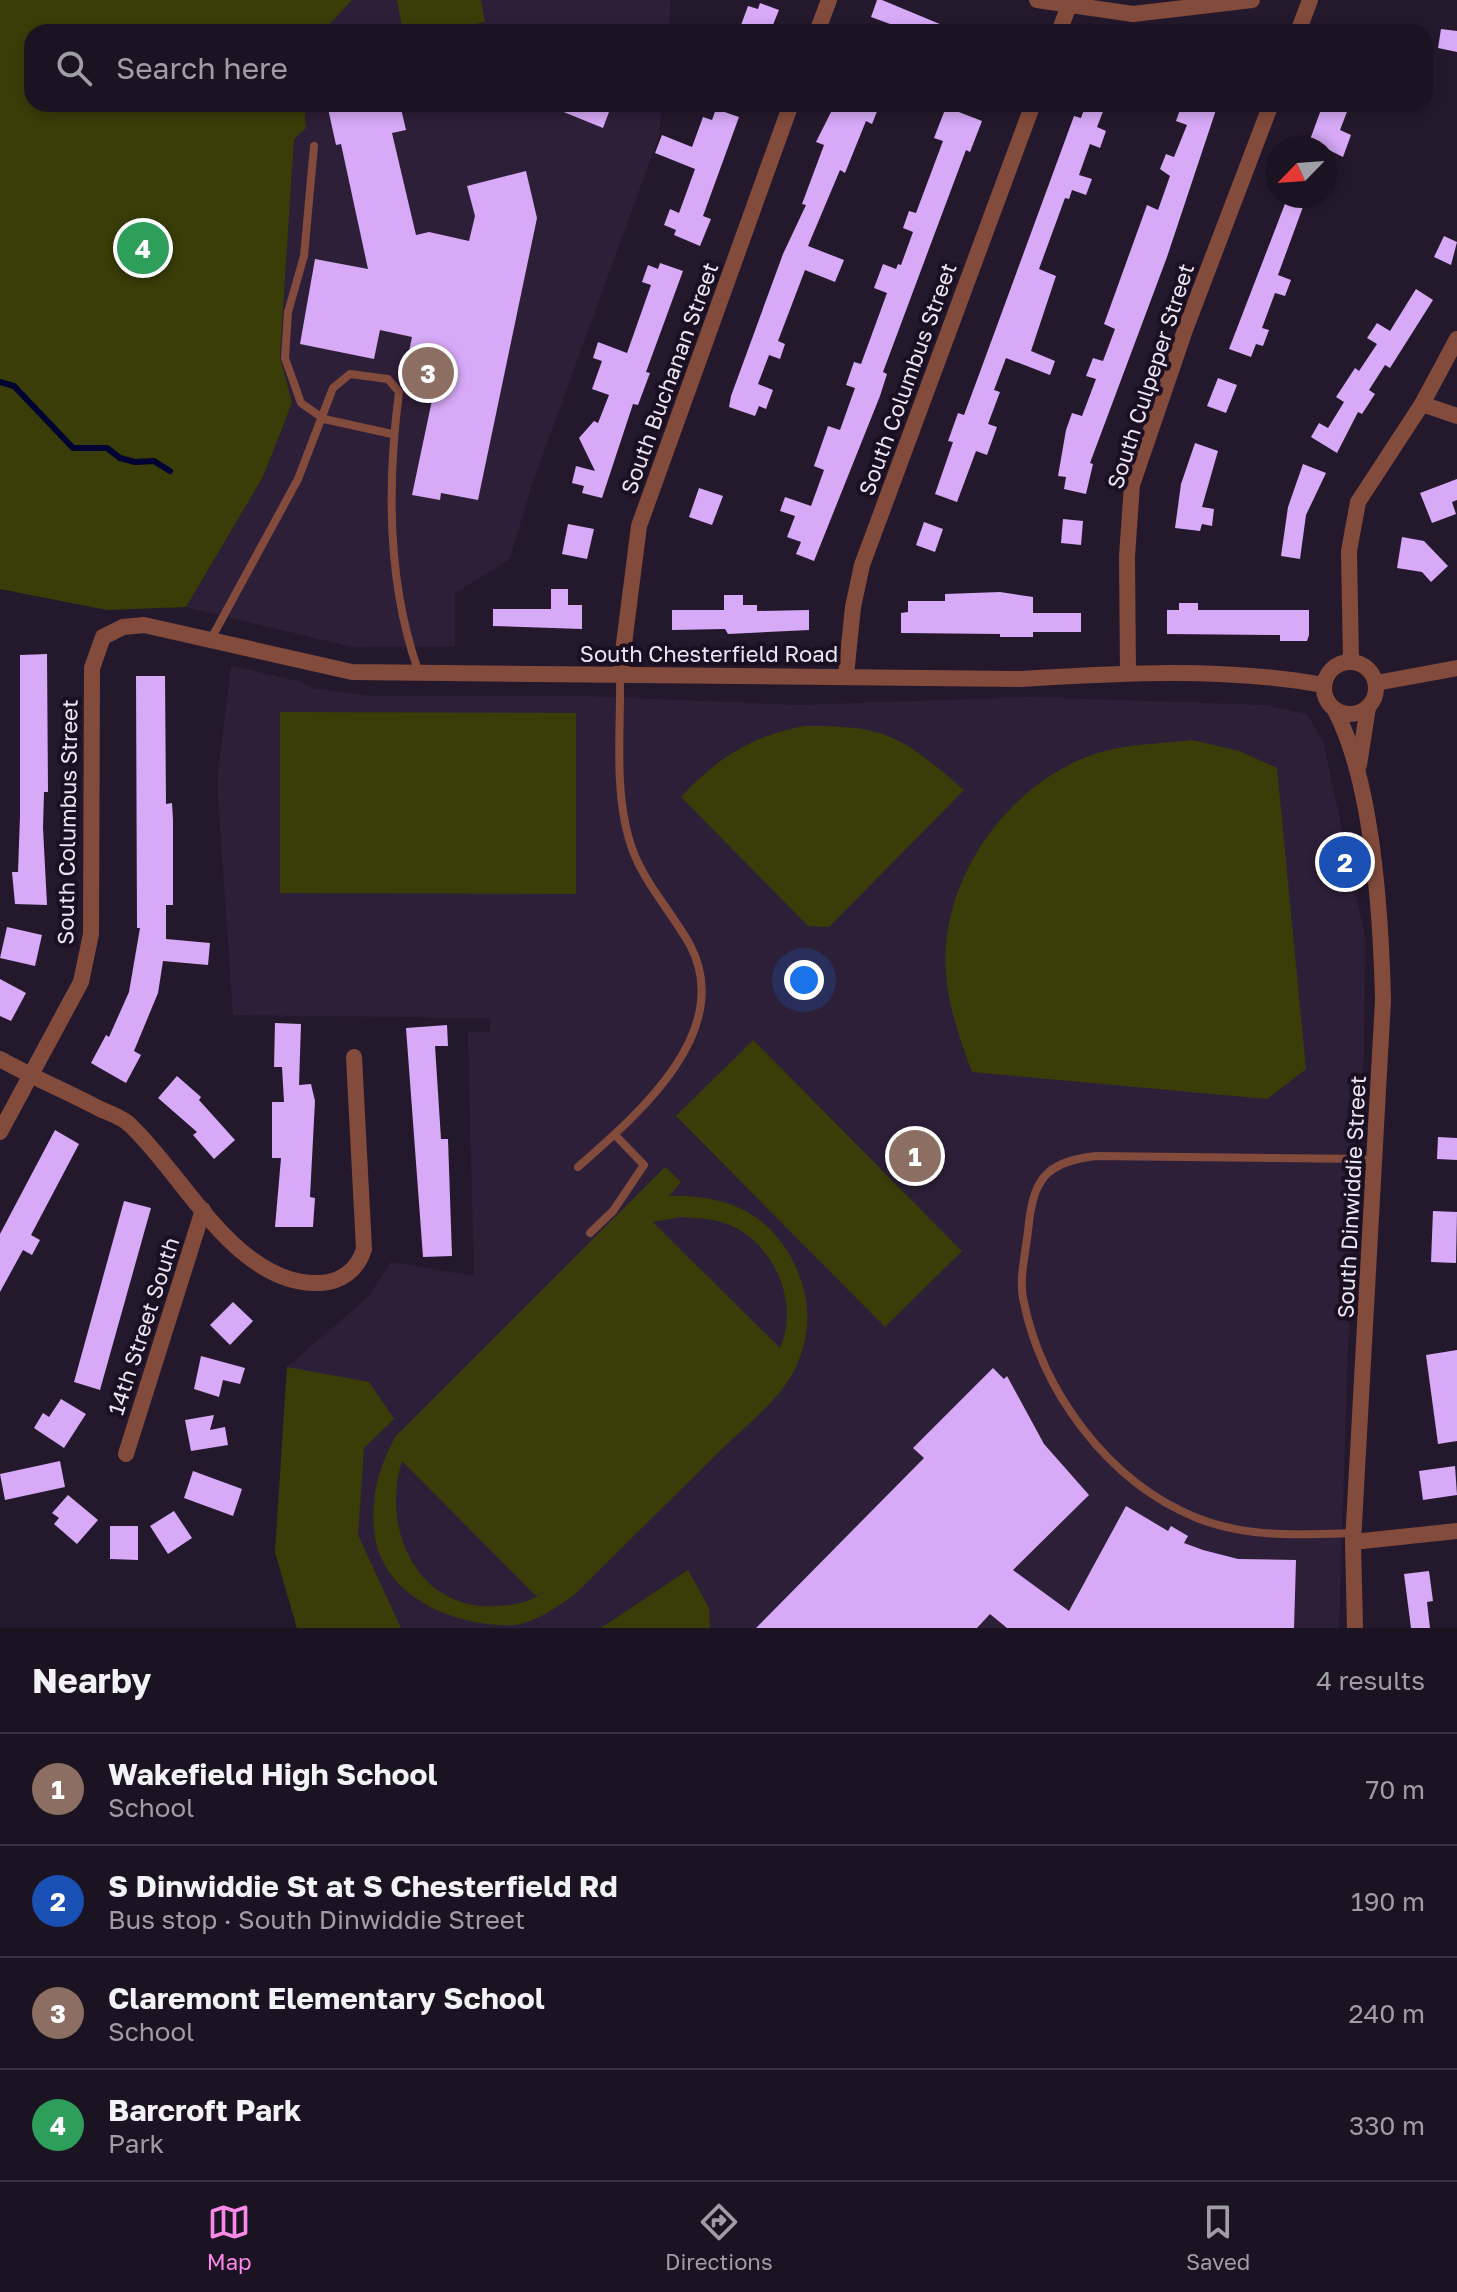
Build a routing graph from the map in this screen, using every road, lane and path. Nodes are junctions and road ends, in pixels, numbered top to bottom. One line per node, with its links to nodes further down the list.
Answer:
1 (829, 0): 6 (street)
2 (1037, 0): 5 (street)
3 (1252, 0): 5 (street)
4 (1310, 0): 8 (street)
5 (1070, 3): 7 (street)
6 (820, 24)
7 (1062, 24)
8 (1301, 24)
9 (788, 112): 24 (street, South Buchanan Street)
10 (1030, 112): 25 (street, South Columbus Street)
11 (1268, 112): 23 (street, South Culpeper Street)
12 (314, 146): 16 (lane)
13 (1457, 339): 14 (street)
14 (1422, 404): 15 (street); 20 (street)
15 (1457, 416)
16 (324, 419): 17 (lane); 17 (lane); 19 (lane)
17 (392, 434): 22 (lane)
18 (103, 637): 19 (street, South Chesterfield Road); 33 (street, South Columbus Street)
19 (211, 639): 22 (street, South Chesterfield Road)
20 (1351, 661): 26 (street); 27 (street)
21 (1457, 668): 26 (street)
22 (419, 673): 24 (street, South Chesterfield Road)
23 (1128, 673): 25 (street, South Chesterfield Road); 27 (street, South Chesterfield Road)
24 (620, 675): 25 (street, South Chesterfield Road); 35 (lane)
25 (846, 675)
26 (1376, 683): 28 (street)
27 (1323, 685): 29 (street)
28 (1368, 707): 29 (street); 30 (street, South Dinwiddie Street)
29 (1335, 710): 30 (street, South Dinwiddie Street)
30 (1358, 770): 36 (street, South Dinwiddie Street)
31 (354, 1057): 38 (street)
32 (0, 1059): 33 (street)
33 (33, 1075): 34 (street, South Columbus Street); 38 (street)
34 (0, 1132)
35 (615, 1135): 37 (lane); 39 (lane)
36 (1374, 1159): 42 (street, South Dinwiddie Street); 42 (lane)
37 (578, 1167)
38 (203, 1210): 40 (street, 14th Street South)
39 (590, 1233)
40 (126, 1454)
41 (1457, 1531): 42 (street)
42 (1354, 1537): 43 (street, South Dinwiddie Street)
43 (1355, 1628)

